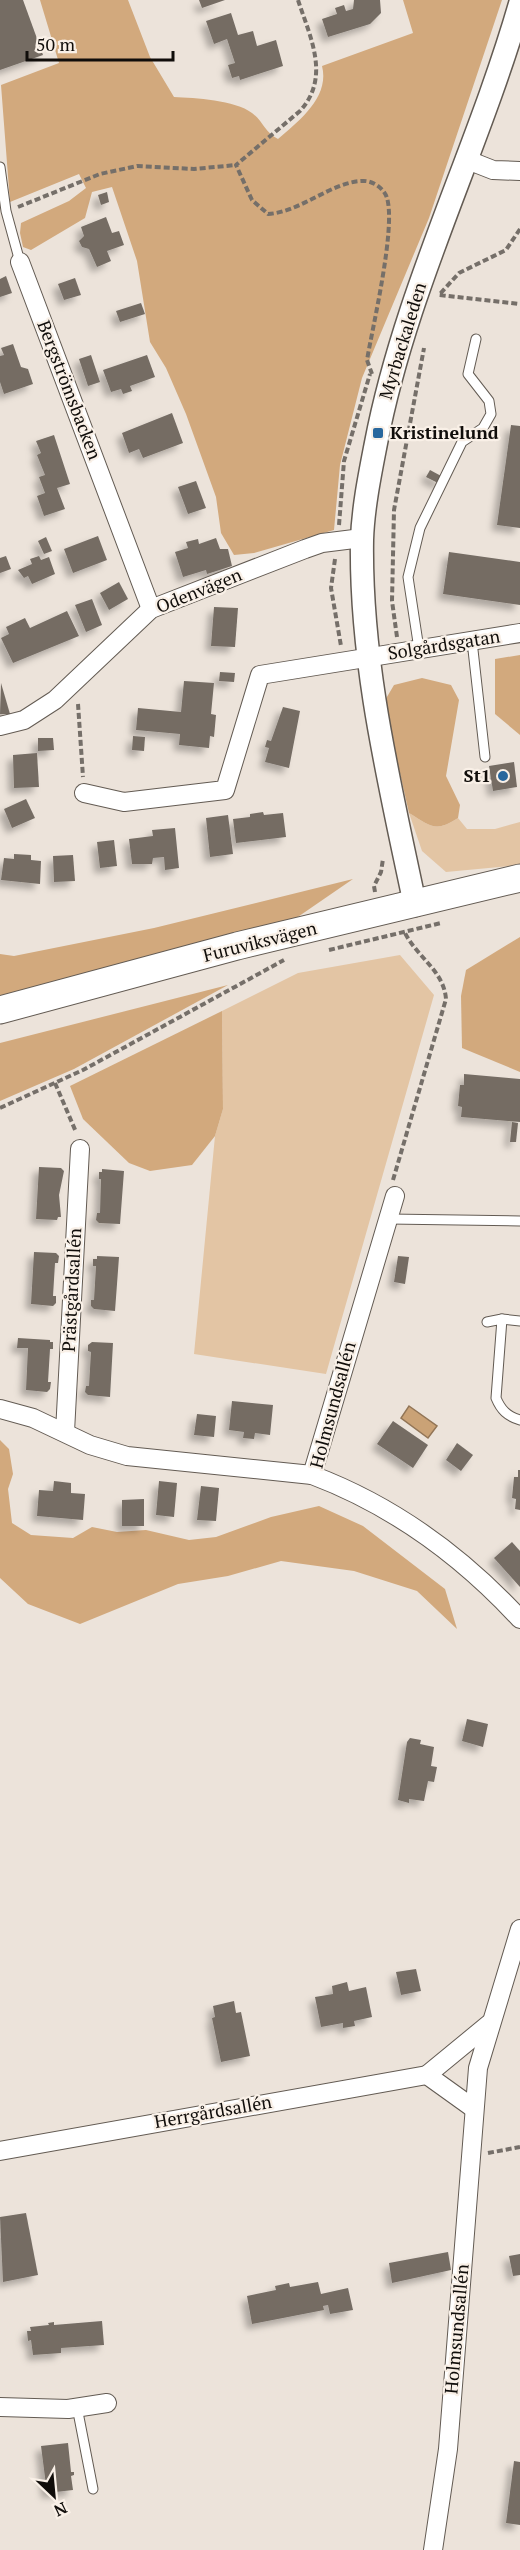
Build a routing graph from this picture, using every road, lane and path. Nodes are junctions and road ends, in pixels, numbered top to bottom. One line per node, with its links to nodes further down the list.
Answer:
1 (298, 0): 4 (path)
2 (520, 4): 3 (street, Myrbackaleden)
3 (465, 159): 6 (street); 15 (street, Myrbackaleden)
4 (236, 165): 7 (path); 15 (path)
5 (0, 167): 7 (lane, Bergströmsbacken)
6 (520, 171)
7 (6, 212): 9 (lane, Bergströmsbacken)
8 (520, 229): 10 (path)
9 (21, 262): 18 (street, Bergströmsbacken)
10 (439, 295): 11 (path); 12 (path)
11 (520, 304)
12 (435, 306)
13 (425, 339): 21 (path)
14 (476, 339): 21 (lane)
15 (380, 377): 16 (path); 17 (street, Myrbackaleden)
16 (344, 461)
17 (362, 538): 18 (street, Odenvägen); 22 (street, Myrbackaleden)
18 (151, 609): 23 (street, Odenvägen)
19 (520, 633): 20 (street, Solgårdsgatan)
20 (472, 641): 21 (street, Solgårdsgatan); 25 (lane)
21 (418, 644): 22 (street, Solgårdsgatan)
22 (369, 656): 26 (street, Solgårdsgatan); 28 (street, Myrbackaleden)
23 (69, 689): 24 (street, Odenvägen); 26 (path)
24 (0, 726)
25 (485, 757)
26 (84, 793)
27 (520, 878): 28 (main road, Furuviksvägen)
28 (415, 905): 31 (main road, Furuviksvägen)
29 (320, 952): 35 (path)
30 (285, 959): 32 (path)
31 (0, 1010)
32 (55, 1083): 33 (path); 34 (path)
33 (0, 1108)
34 (80, 1149): 43 (street, Prästgårdsallén)
35 (395, 1196): 36 (street, Holmsundsallén)
36 (389, 1218): 37 (lane); 44 (street, Holmsundsallén)
37 (520, 1221)
38 (502, 1319): 39 (lane); 40 (lane); 42 (lane)
39 (520, 1321)
40 (487, 1322)
41 (0, 1409): 43 (street)
42 (520, 1420)
43 (64, 1432): 44 (street)
44 (312, 1475): 45 (street, Holmsundsallén)
45 (520, 1619)
46 (520, 1929): 47 (street, Holmsundsallén)
47 (489, 2024): 48 (street); 49 (street, Holmsundsallén)
48 (427, 2075): 49 (street); 51 (street, Herrgårdsallén)
49 (473, 2108): 52 (street, Holmsundsallén)
50 (520, 2147): 52 (path)
51 (0, 2151)
52 (470, 2156): 57 (street, Holmsundsallén)
53 (107, 2403): 55 (street)
54 (0, 2407): 55 (street)
55 (77, 2408): 56 (lane)
56 (93, 2489)
57 (433, 2550)

